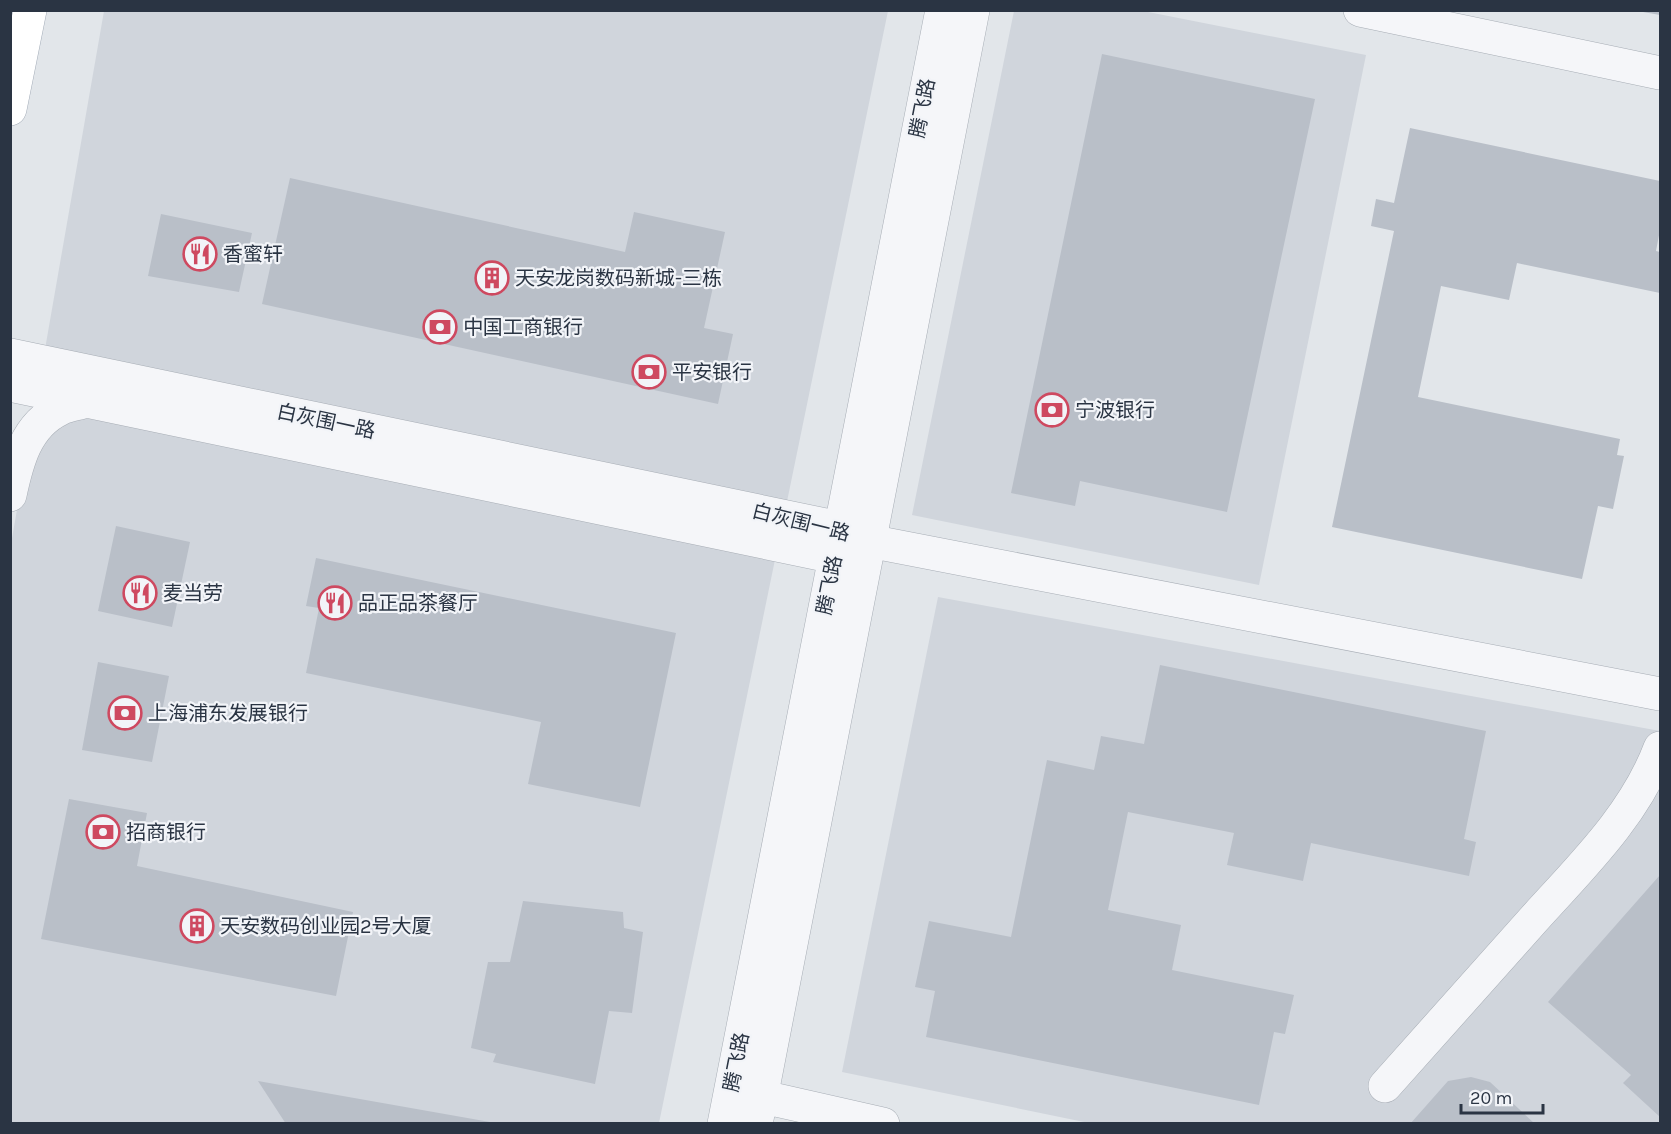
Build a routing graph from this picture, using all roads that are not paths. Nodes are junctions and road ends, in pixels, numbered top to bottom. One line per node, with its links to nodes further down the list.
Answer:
1 (30, 10): 6 (main road)
2 (942, 10): 11 (street, 腾飞路)
3 (974, 10): 11 (street, 腾飞路)
4 (1360, 10): 5 (street)
5 (1660, 73)
6 (10, 109)
7 (10, 355): 11 (street, 白灰围一路)
8 (10, 385): 9 (street, 白灰围一路)
9 (86, 401): 10 (street); 11 (street, 白灰围一路)
10 (10, 495)
11 (848, 542): 12 (street); 15 (street, 腾飞路); 16 (street, 腾飞路)
12 (1660, 694)
13 (1660, 748): 14 (street)
14 (1385, 1086)
15 (730, 1089): 16 (street); 17 (street, 腾飞路)
16 (759, 1110): 18 (street)
17 (724, 1124)
18 (883, 1124)

